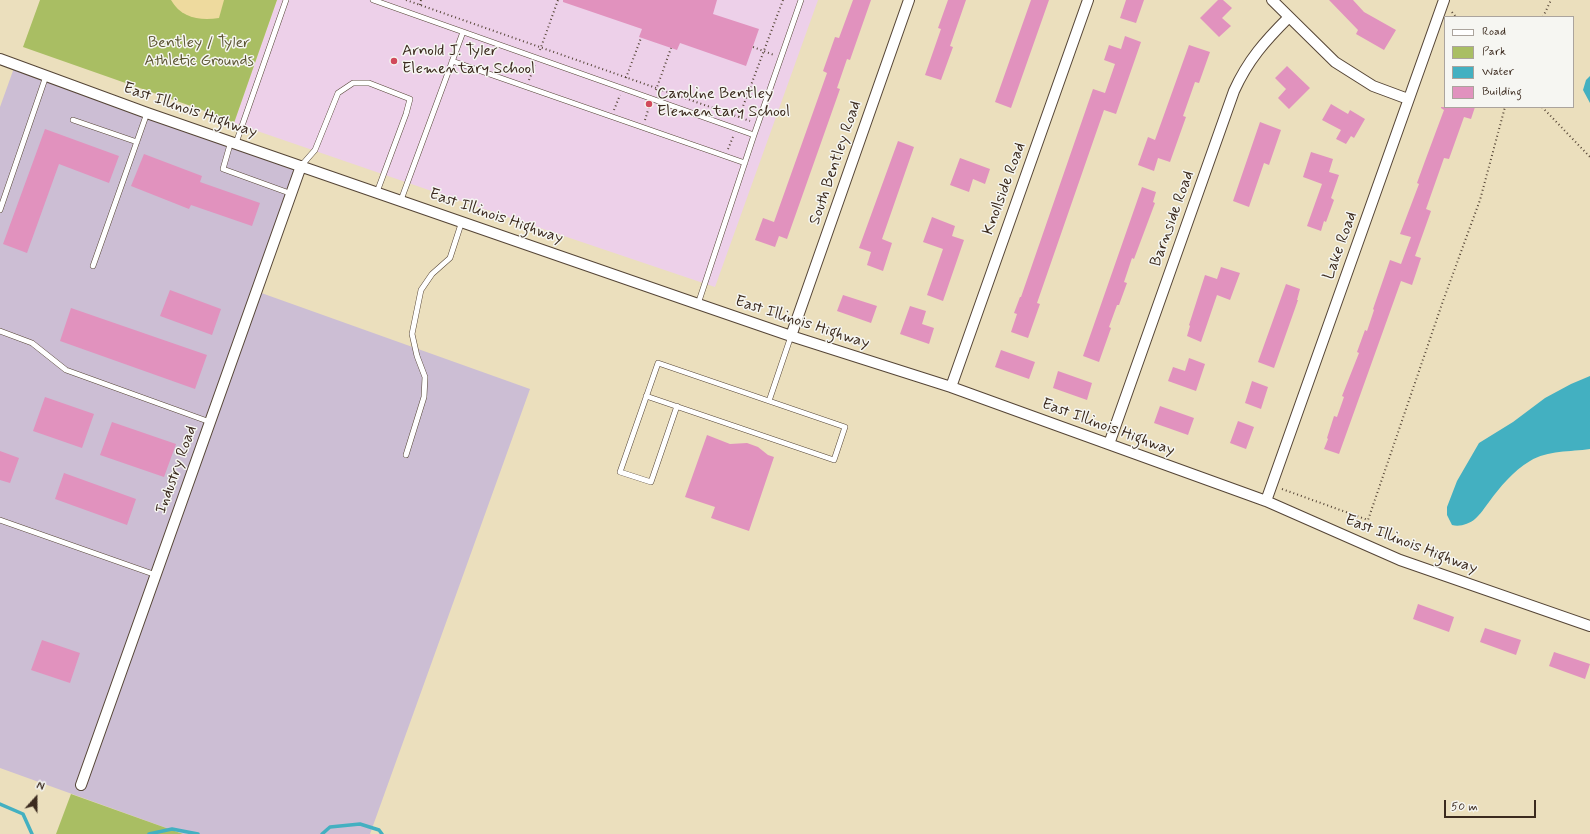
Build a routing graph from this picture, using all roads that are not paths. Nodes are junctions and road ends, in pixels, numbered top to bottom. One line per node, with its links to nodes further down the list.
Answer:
1 (286, 0): 18 (lane)
2 (373, 0): 9 (lane)
3 (801, 0): 16 (lane)
4 (909, 0): 29 (street, South Bentley Road)
5 (1088, 0): 30 (street, Knollside Road)
6 (1272, 0): 8 (street)
7 (1444, 0): 13 (street, Lake Road)
8 (1289, 17): 13 (street); 35 (street, Barnside Road)
9 (463, 32): 11 (lane); 16 (lane)
10 (0, 59): 12 (street, East Illinois Highway)
11 (452, 61): 19 (lane); 23 (lane)
12 (46, 76): 14 (street, East Illinois Highway); 24 (lane)
13 (1408, 100): 37 (street, Lake Road)
14 (147, 113): 17 (lane); 18 (street, East Illinois Highway)
15 (73, 120): 17 (lane)
16 (754, 135): 19 (lane)
17 (137, 142): 26 (lane)
18 (233, 142): 20 (street, East Illinois Highway); 22 (lane)
19 (745, 163): 27 (lane)
20 (301, 166): 21 (street, East Illinois Highway); 21 (lane); 22 (street, Industry Road)
21 (377, 192): 23 (street, East Illinois Highway)
22 (292, 194): 34 (street, Industry Road)
23 (401, 200): 25 (street, East Illinois Highway)
24 (0, 210)
25 (462, 221): 27 (street, East Illinois Highway); 36 (lane)
26 (93, 266)
27 (698, 304): 29 (street, East Illinois Highway)
28 (0, 331): 34 (lane)
29 (791, 336): 30 (street, East Illinois Highway); 32 (lane)
30 (951, 387): 35 (street, East Illinois Highway)
31 (646, 396): 32 (lane); 33 (lane); 33 (lane)
32 (769, 401): 33 (lane)
33 (678, 406)
34 (210, 422): 39 (street, Industry Road)
35 (1109, 444): 37 (street, East Illinois Highway)
36 (406, 455)
37 (1266, 501): 40 (street, East Illinois Highway)
38 (0, 520): 39 (lane)
39 (156, 575): 41 (street, Industry Road)
40 (1590, 626)
41 (81, 785)

